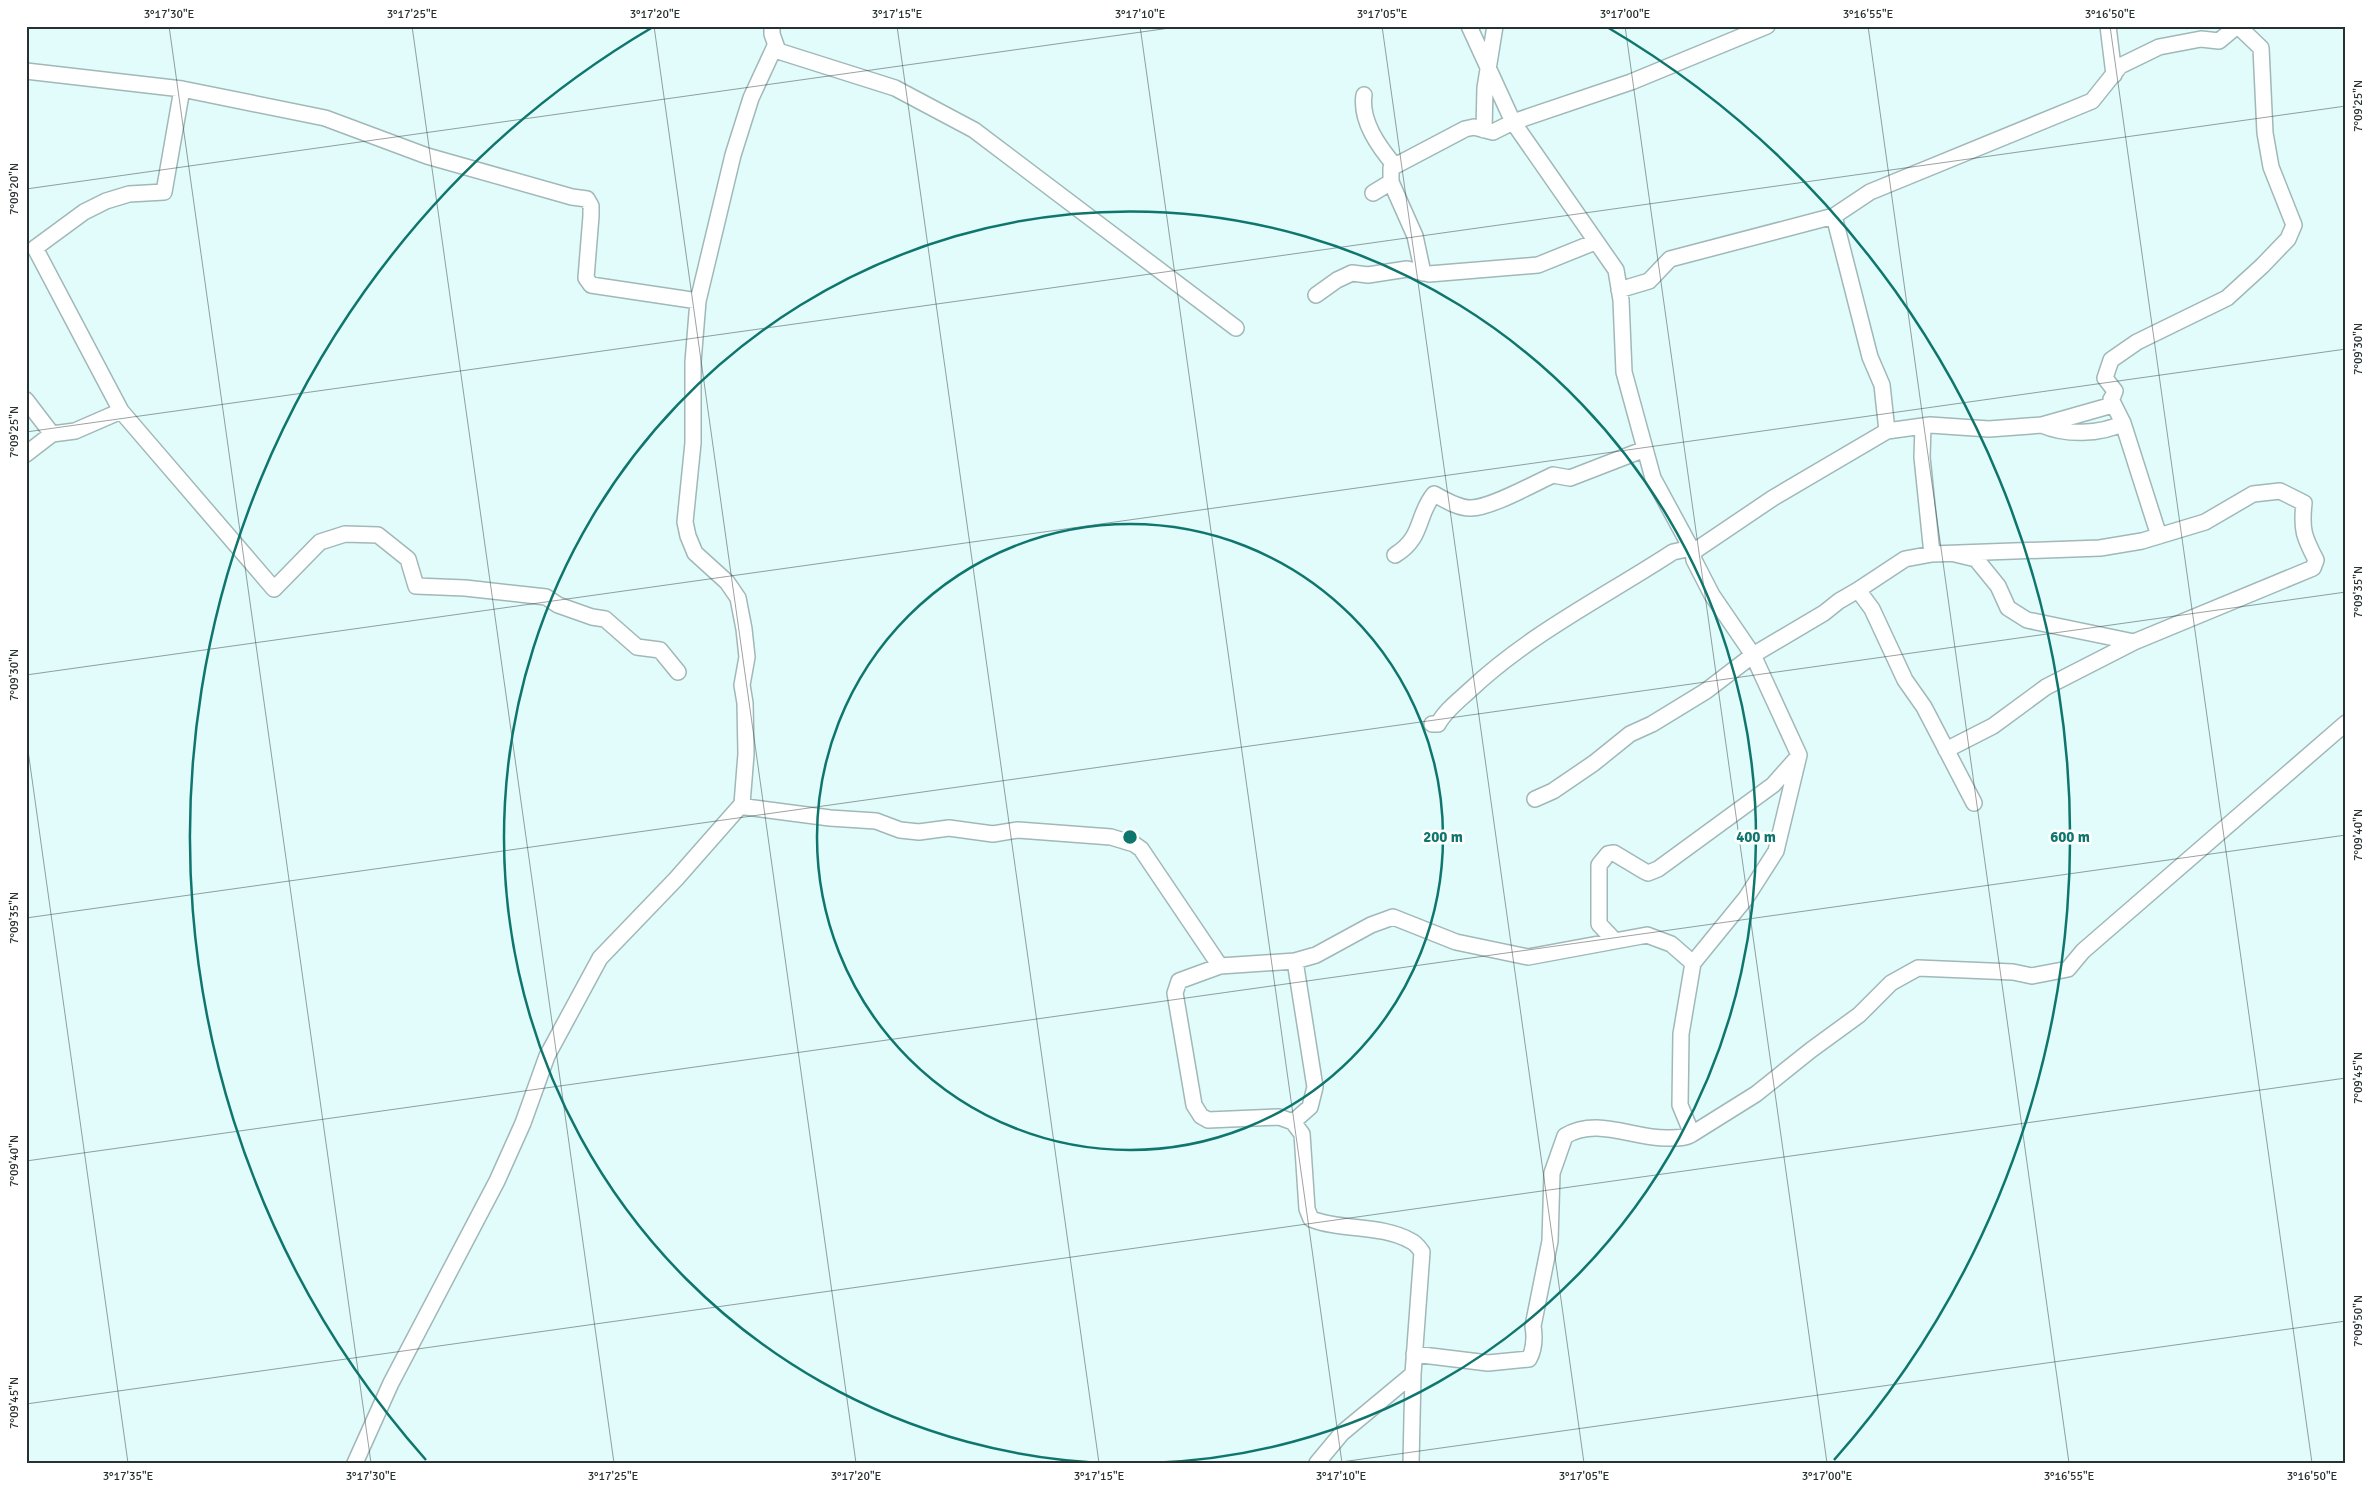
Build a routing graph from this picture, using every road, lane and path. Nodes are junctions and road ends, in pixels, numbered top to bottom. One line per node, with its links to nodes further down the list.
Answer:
1 (772, 26): 7 (street)
2 (1469, 26): 8 (street)
3 (1495, 26): 8 (street)
4 (2108, 26): 10 (street)
5 (2238, 26): 10 (street); 25 (street)
6 (1763, 27): 13 (street)
7 (775, 46): 23 (street); 24 (street)
8 (1488, 67): 13 (street); 14 (street)
9 (26, 71): 11 (street)
10 (2114, 75): 18 (street)
11 (182, 89): 23 (street); 27 (street)
12 (1364, 95): 15 (street)
13 (1513, 122): 14 (street); 19 (street)
14 (1484, 130): 15 (street)
15 (1395, 166): 16 (street)
16 (1392, 182): 17 (street); 20 (street)
17 (1373, 194)
18 (1834, 216): 21 (street); 31 (street)
19 (1595, 242): 20 (street); 21 (street)
20 (1423, 273): 22 (street)
21 (1619, 290): 33 (street)
22 (1316, 295)
23 (698, 301): 50 (street)
24 (1236, 328)
25 (2112, 399): 28 (street); 29 (street)
26 (26, 400): 32 (street)
27 (121, 411): 32 (street); 43 (street)
28 (2123, 423): 29 (street); 35 (street)
29 (2042, 425): 30 (street)
30 (1922, 426): 31 (street); 37 (street)
31 (1887, 431): 36 (street)
32 (52, 434): 34 (street)
33 (1645, 449): 36 (street); 39 (street)
34 (26, 454)
35 (2159, 536): 38 (street); 41 (street)
36 (1693, 552): 42 (street); 45 (street)
37 (1932, 554): 38 (street); 40 (street)
38 (1955, 554): 41 (street)
39 (1396, 555)
40 (1858, 590): 42 (street); 46 (street)
41 (2134, 642): 46 (street)
42 (1753, 655): 47 (street); 48 (street)
43 (678, 672)
44 (2346, 723): 56 (street)
45 (1432, 724)
46 (1946, 750): 49 (street)
47 (1799, 755): 51 (street); 53 (street)
48 (1535, 799)
49 (1974, 803)
50 (742, 804): 54 (street); 59 (street)
51 (1615, 941): 52 (street); 53 (street)
52 (1295, 961): 54 (street); 55 (street)
53 (1693, 963): 56 (street)
54 (1220, 966): 55 (street)
55 (1293, 1122): 57 (street)
56 (1692, 1134): 57 (street)
57 (1414, 1354): 58 (street)
58 (1413, 1374): 60 (street); 61 (street)
59 (356, 1463)
60 (1317, 1463)
61 (1411, 1463)

